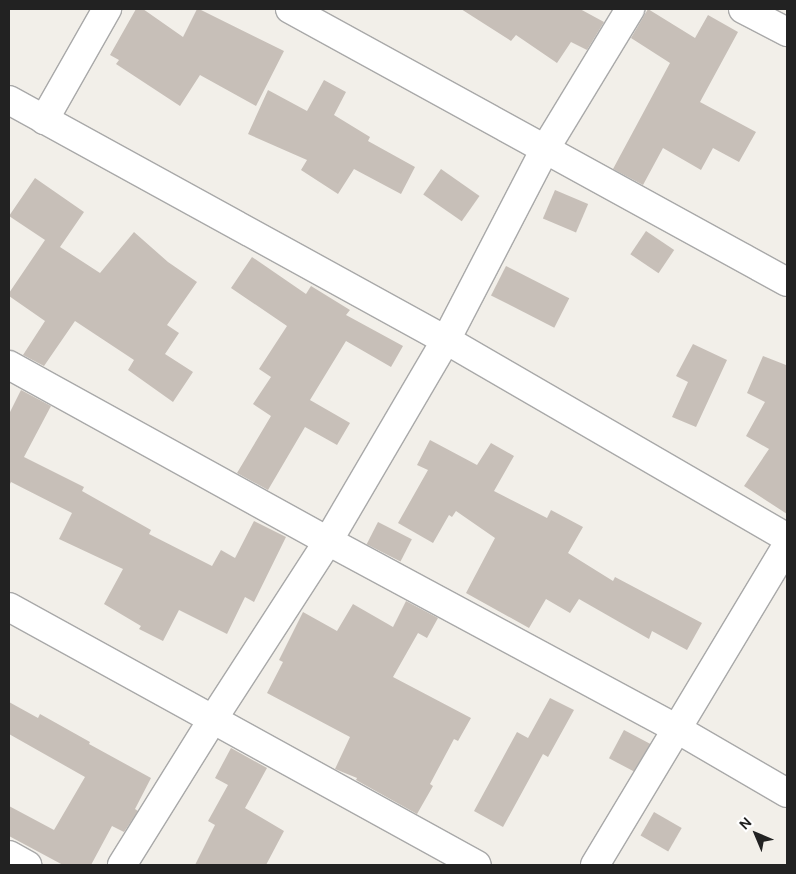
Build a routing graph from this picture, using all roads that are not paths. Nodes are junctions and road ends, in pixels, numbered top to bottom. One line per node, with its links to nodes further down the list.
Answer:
1 (107, 9): 7 (street)
2 (290, 9): 8 (street)
3 (630, 9): 8 (street)
4 (743, 9): 5 (street)
5 (787, 32)
6 (9, 100): 7 (street)
7 (44, 120): 10 (street)
8 (545, 149): 9 (street); 10 (street)
9 (787, 282)
10 (446, 340): 12 (street); 13 (street)
11 (9, 365): 13 (street)
12 (787, 538)
13 (328, 542): 16 (street); 17 (street)
14 (787, 545): 17 (street)
15 (9, 607): 16 (street)
16 (213, 719): 21 (street); 22 (street)
17 (677, 729): 18 (street); 23 (street)
18 (787, 793)
19 (9, 855): 20 (street)
20 (27, 865)
21 (122, 865)
22 (477, 865)
23 (596, 865)

